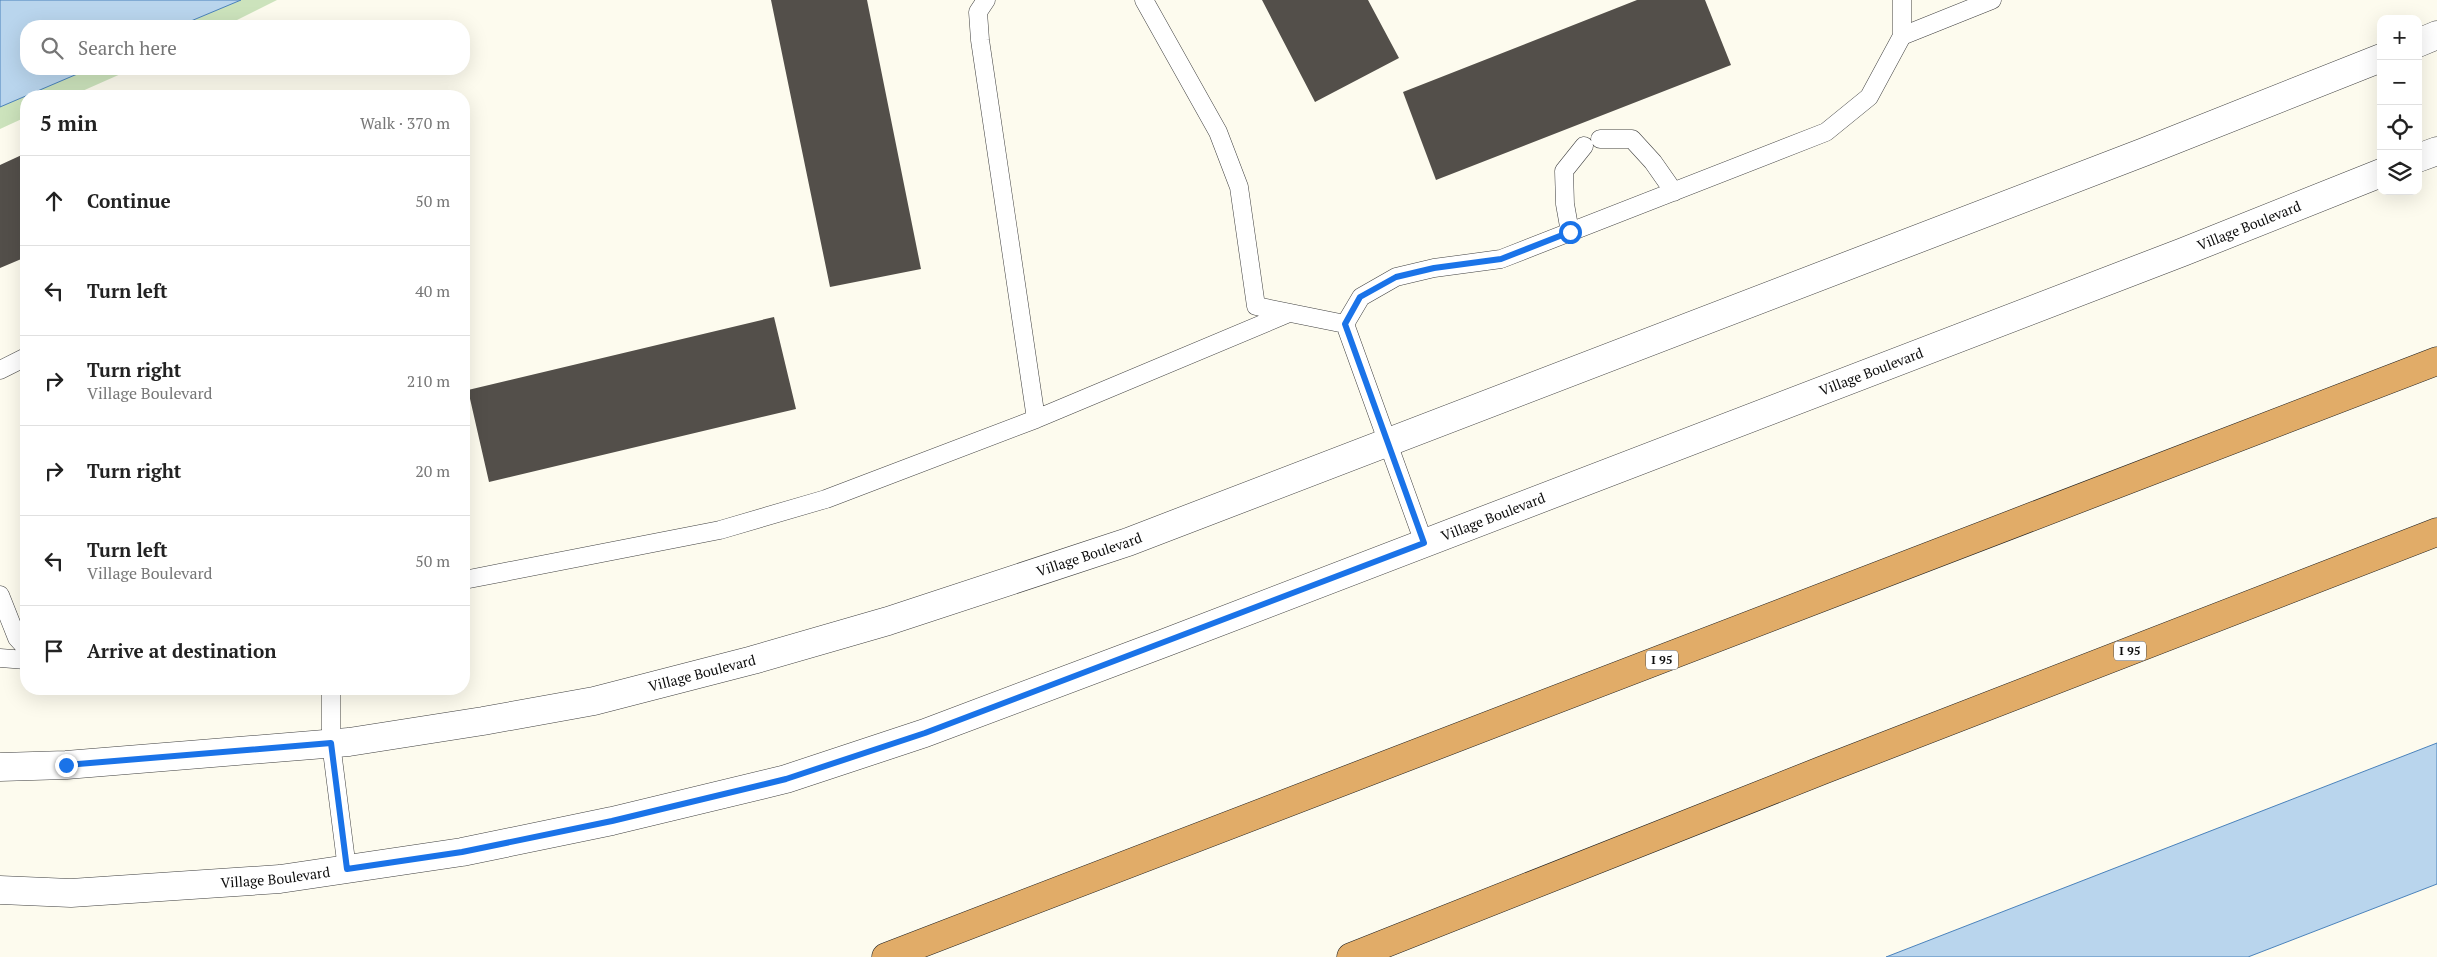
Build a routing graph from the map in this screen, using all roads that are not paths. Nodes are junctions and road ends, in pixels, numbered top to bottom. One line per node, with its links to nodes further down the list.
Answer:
1 (986, 0): 21 (lane)
2 (1144, 0): 16 (lane)
3 (1902, 0): 6 (lane)
4 (1992, 0): 6 (lane)
5 (2437, 35): 7 (street)
6 (1902, 36): 14 (lane)
7 (2422, 41)
8 (2377, 60): 22 (street, Village Boulevard)
9 (1600, 139): 14 (lane)
10 (1584, 146): 15 (lane)
11 (2437, 150): 12 (street)
12 (2422, 156)
13 (2377, 175): 24 (street, Village Boulevard)
14 (1674, 192): 15 (lane)
15 (1570, 232): 17 (lane)
16 (1289, 313): 17 (lane); 21 (lane)
17 (1345, 324): 22 (lane)
18 (20, 361): 20 (lane)
19 (2437, 361): 35 (highway, I 95)
20 (0, 370)
21 (1036, 419): 25 (lane)
22 (1387, 443): 24 (lane); 31 (street, Village Boulevard)
23 (2437, 532): 36 (highway, I 95)
24 (1424, 543): 33 (street, Village Boulevard)
25 (470, 579)
26 (0, 595): 27 (lane)
27 (20, 641)
28 (0, 658): 29 (lane)
29 (20, 660)
30 (330, 695): 31 (lane)
31 (331, 743): 32 (street, Village Boulevard); 33 (lane)
32 (0, 767)
33 (347, 869): 34 (street, Village Boulevard)
34 (0, 890)
35 (886, 957)
36 (1351, 957)

